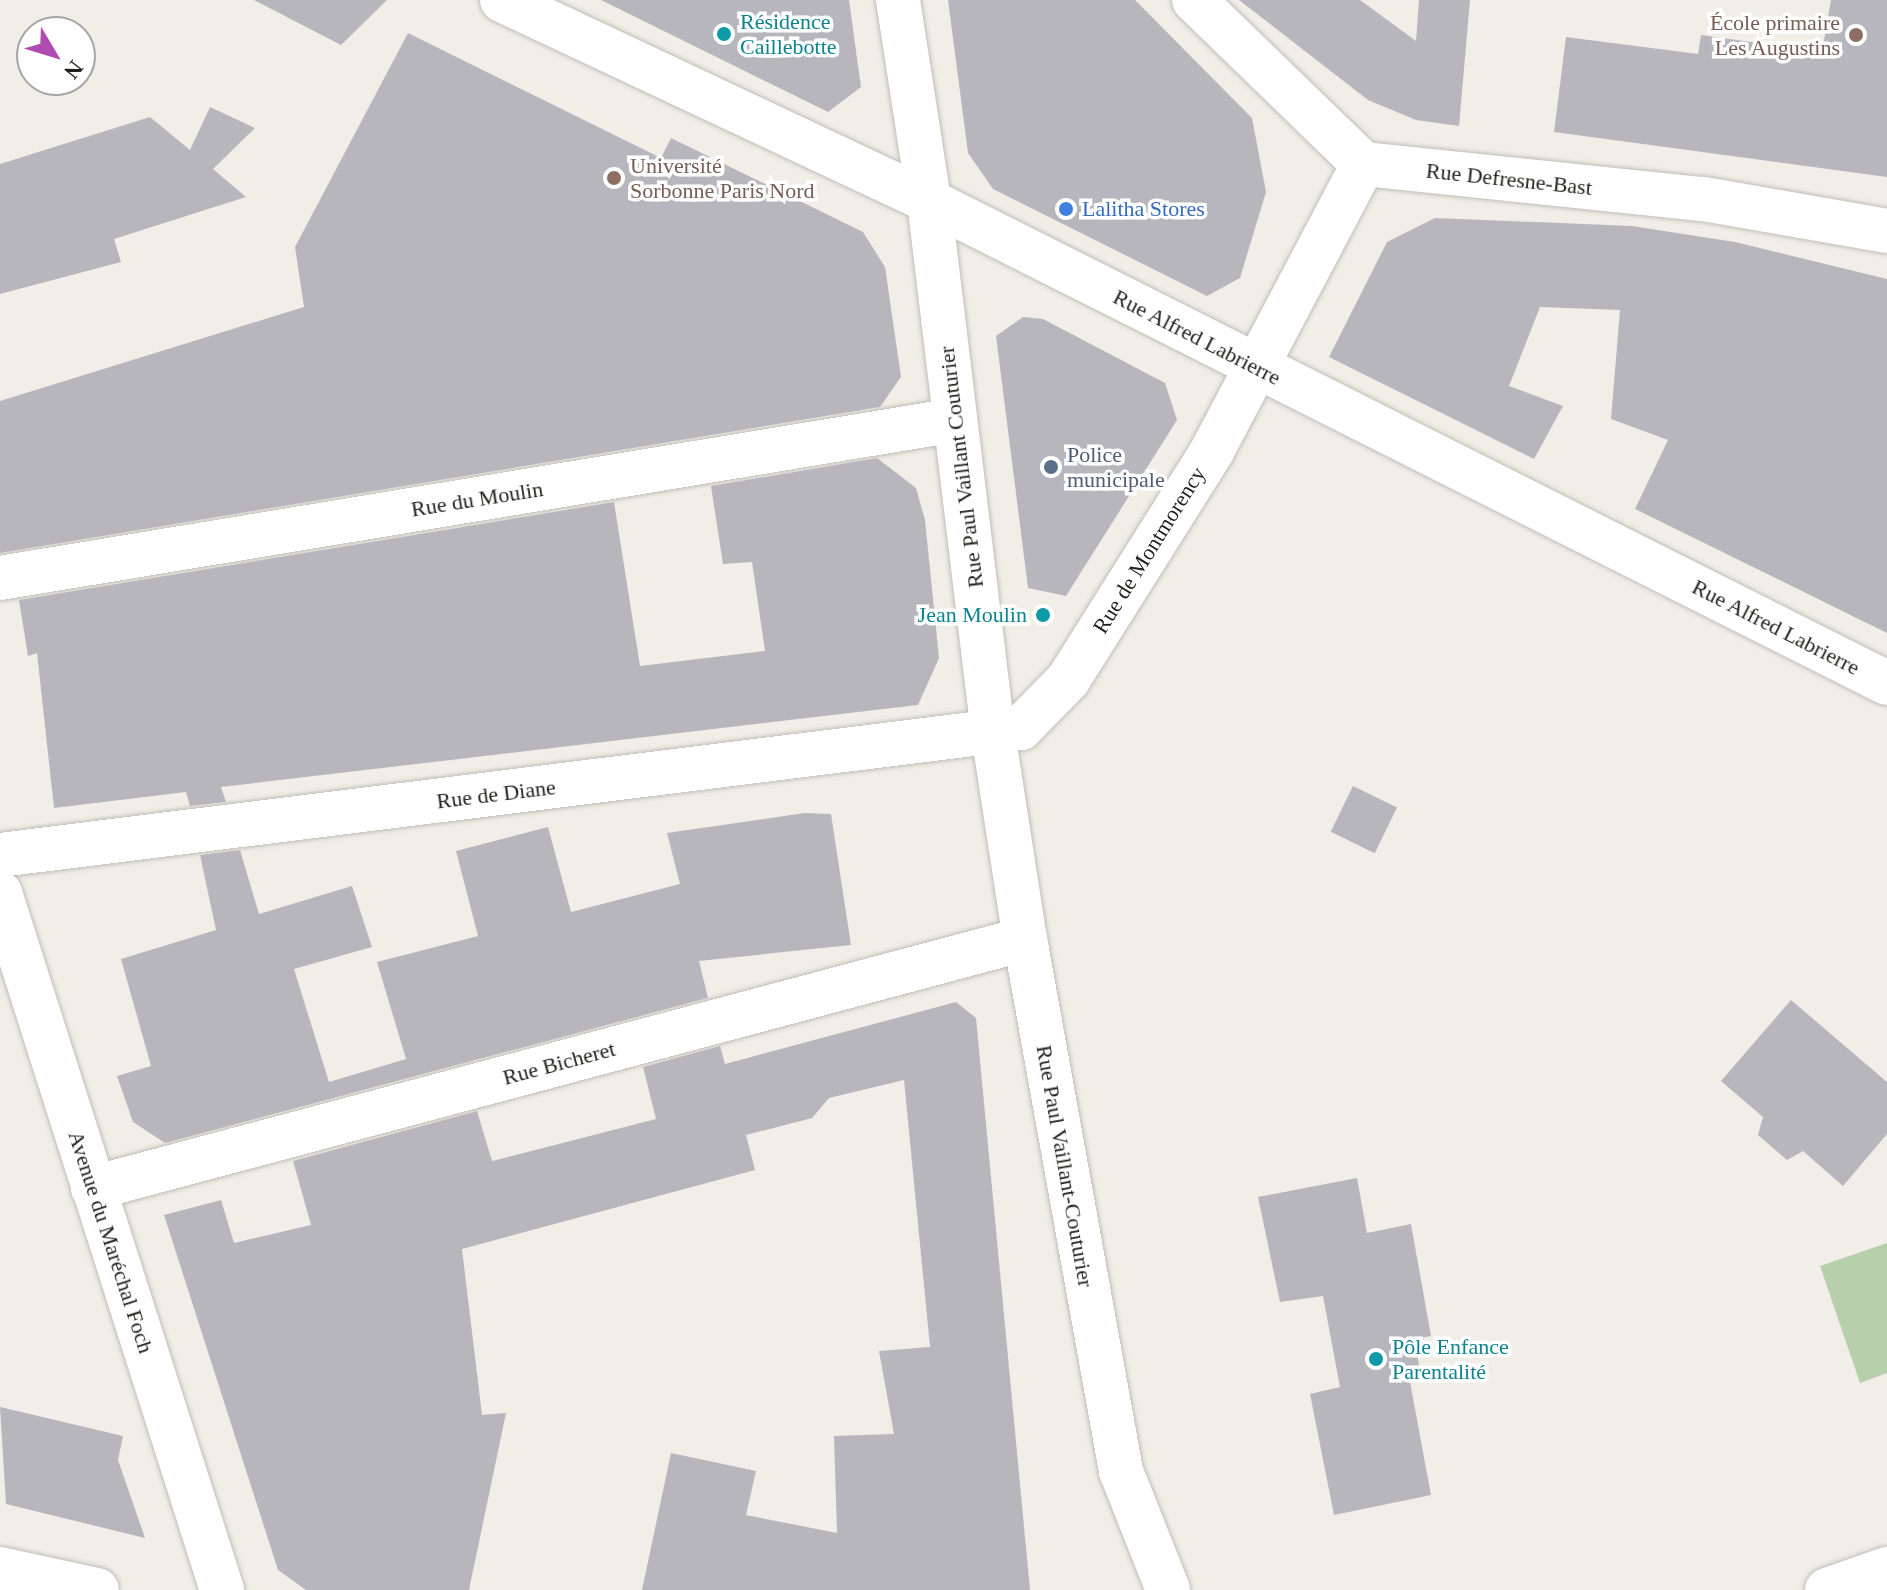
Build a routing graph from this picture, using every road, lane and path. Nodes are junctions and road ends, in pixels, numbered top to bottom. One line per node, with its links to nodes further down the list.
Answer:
1 (502, 0): 5 (street, Rue Alfred Labrierre)
2 (898, 0): 5 (street)
3 (1194, 0): 4 (street)
4 (1363, 164): 6 (street, Rue Defresne-Bast); 7 (street, Rue de Montmorency)
5 (929, 201): 7 (street, Rue Alfred Labrierre); 8 (street, Rue Paul Vaillant Couturier)
6 (1887, 231)
7 (1256, 367): 10 (street, Rue Alfred Labrierre); 11 (street, Rue de Montmorency)
8 (955, 420): 9 (street, Rue du Moulin); 11 (street, Rue Paul Vaillant Couturier)
9 (0, 578)
10 (1887, 683)
11 (993, 733): 12 (street, Rue de Diane); 14 (street, Rue Paul Vaillant-Couturier)
12 (0, 855)
13 (0, 893): 15 (street, Avenue du Maréchal Foch)
14 (1025, 939): 15 (street, Rue Bicheret); 20 (street, Rue Paul Vaillant-Couturier)
15 (93, 1188): 19 (street, Avenue du Maréchal Foch)
16 (0, 1569): 18 (street)
17 (1887, 1569): 21 (street)
18 (97, 1590)
19 (222, 1590)
20 (1168, 1590)
21 (1827, 1590)

